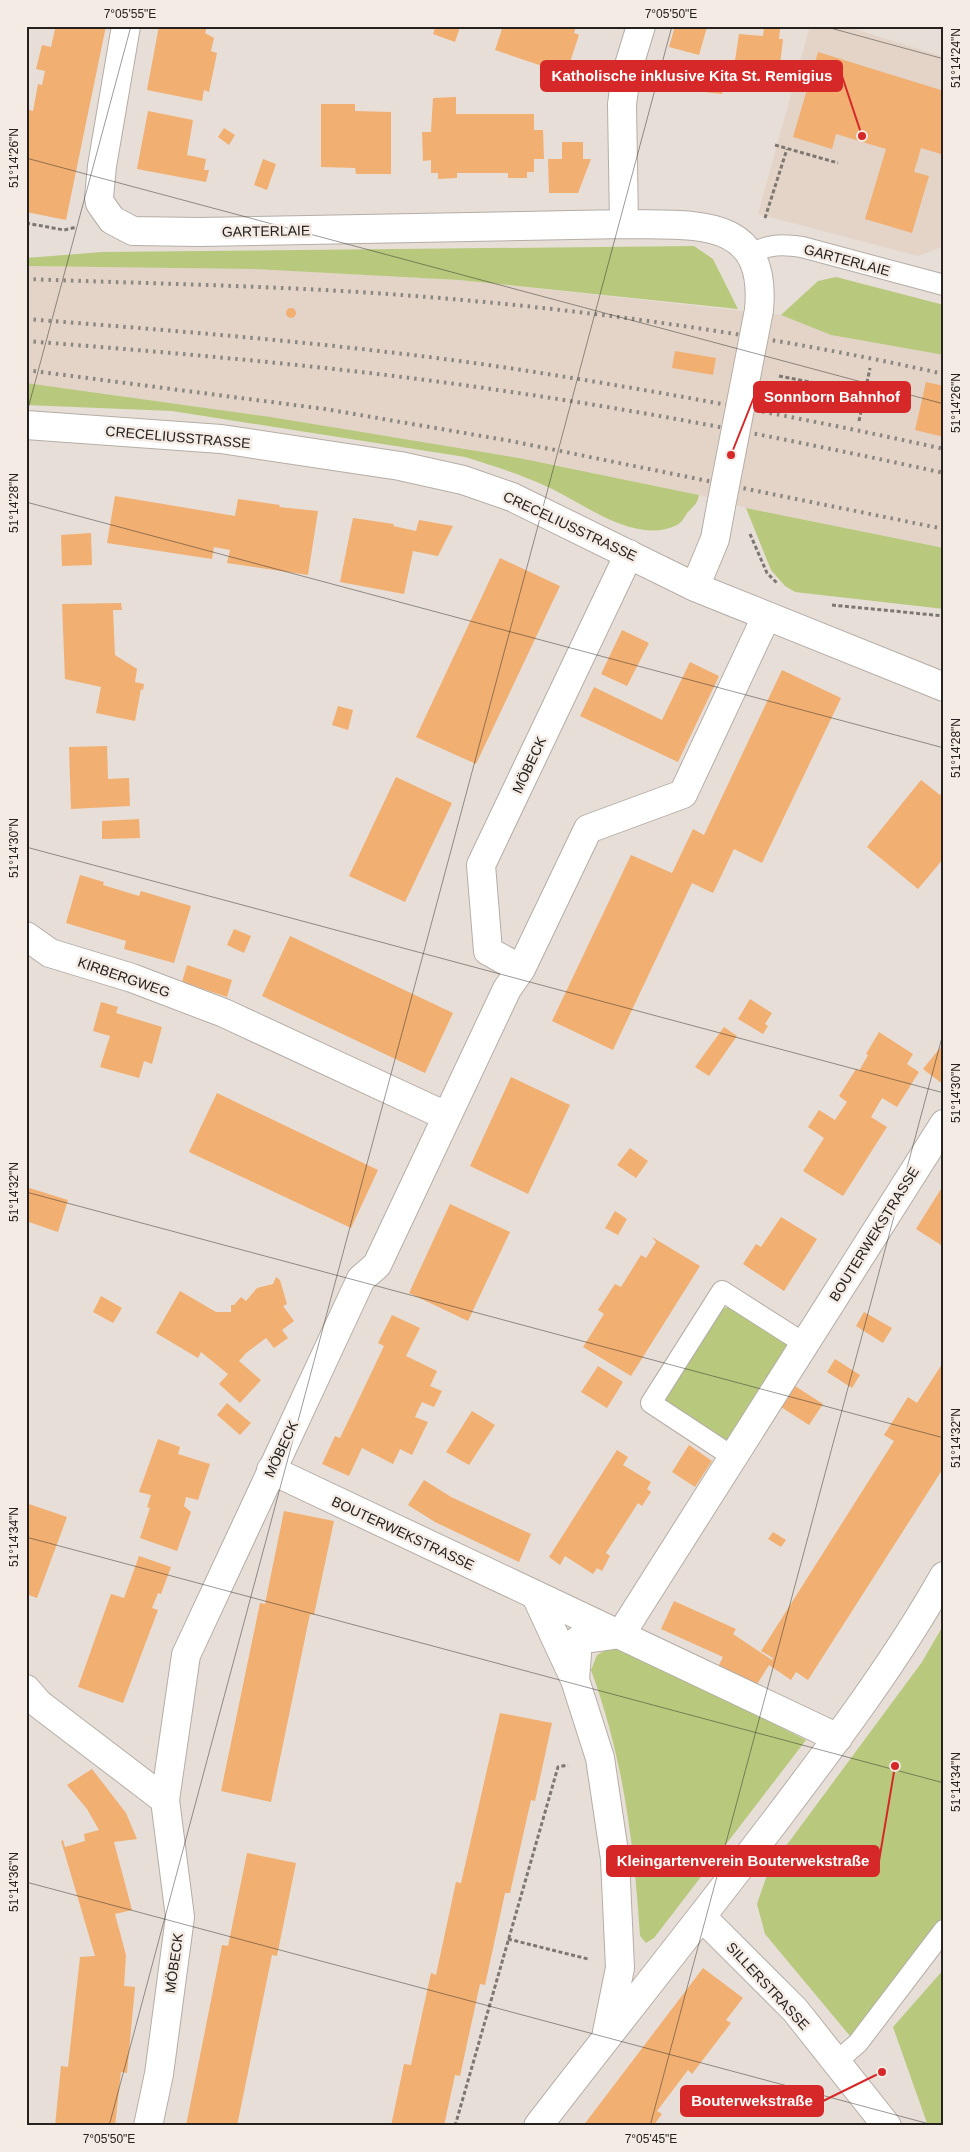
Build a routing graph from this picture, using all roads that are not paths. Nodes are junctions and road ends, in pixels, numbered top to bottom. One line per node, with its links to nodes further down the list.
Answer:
1 (126, 26): 3 (street, GARTERLAIE)
2 (642, 26): 3 (street)
3 (624, 224): 4 (street, GARTERLAIE)
4 (750, 254): 5 (lane, GARTERLAIE); 8 (street, GARTERLAIE, bridge)
5 (944, 285)
6 (26, 425): 7 (street, CRECELIUSSTRASSE)
7 (629, 554): 8 (street, CRECELIUSSTRASSE); 13 (street, MÖBECK)
8 (695, 587): 9 (street, CRECELIUSSTRASSE)
9 (766, 617): 10 (street, CRECELIUSSTRASSE); 13 (street, MÖBECK)
10 (944, 687)
11 (26, 929): 12 (street, KIRBERGWEG)
12 (26, 936): 14 (street, KIRBERGWEG)
13 (521, 970): 14 (street, MÖBECK)
14 (446, 1116): 18 (street, MÖBECK)
15 (944, 1124): 16 (street, BOUTERWEKSTRASSE)
16 (805, 1344): 17 (street, BOUTERWEKSTRASSE); 17 (lane)
17 (733, 1457): 21 (street, BOUTERWEKSTRASSE)
18 (271, 1470): 20 (street, BOUTERWEKSTRASSE); 25 (street, MÖBECK)
19 (944, 1576): 24 (street)
20 (536, 1596): 21 (street, BOUTERWEKSTRASSE); 22 (street)
21 (621, 1634): 22 (street); 24 (street, BOUTERWEKSTRASSE)
22 (576, 1680): 28 (street)
23 (26, 1689): 25 (street)
24 (838, 1738): 26 (street)
25 (166, 1800): 30 (street, MÖBECK)
26 (702, 1918): 28 (street); 29 (street, SILLERSTRASSE)
27 (944, 1930): 29 (lane)
28 (606, 2039): 31 (street)
29 (835, 2063): 32 (street, SILLERSTRASSE)
30 (148, 2126)
31 (538, 2126)
32 (887, 2126)

